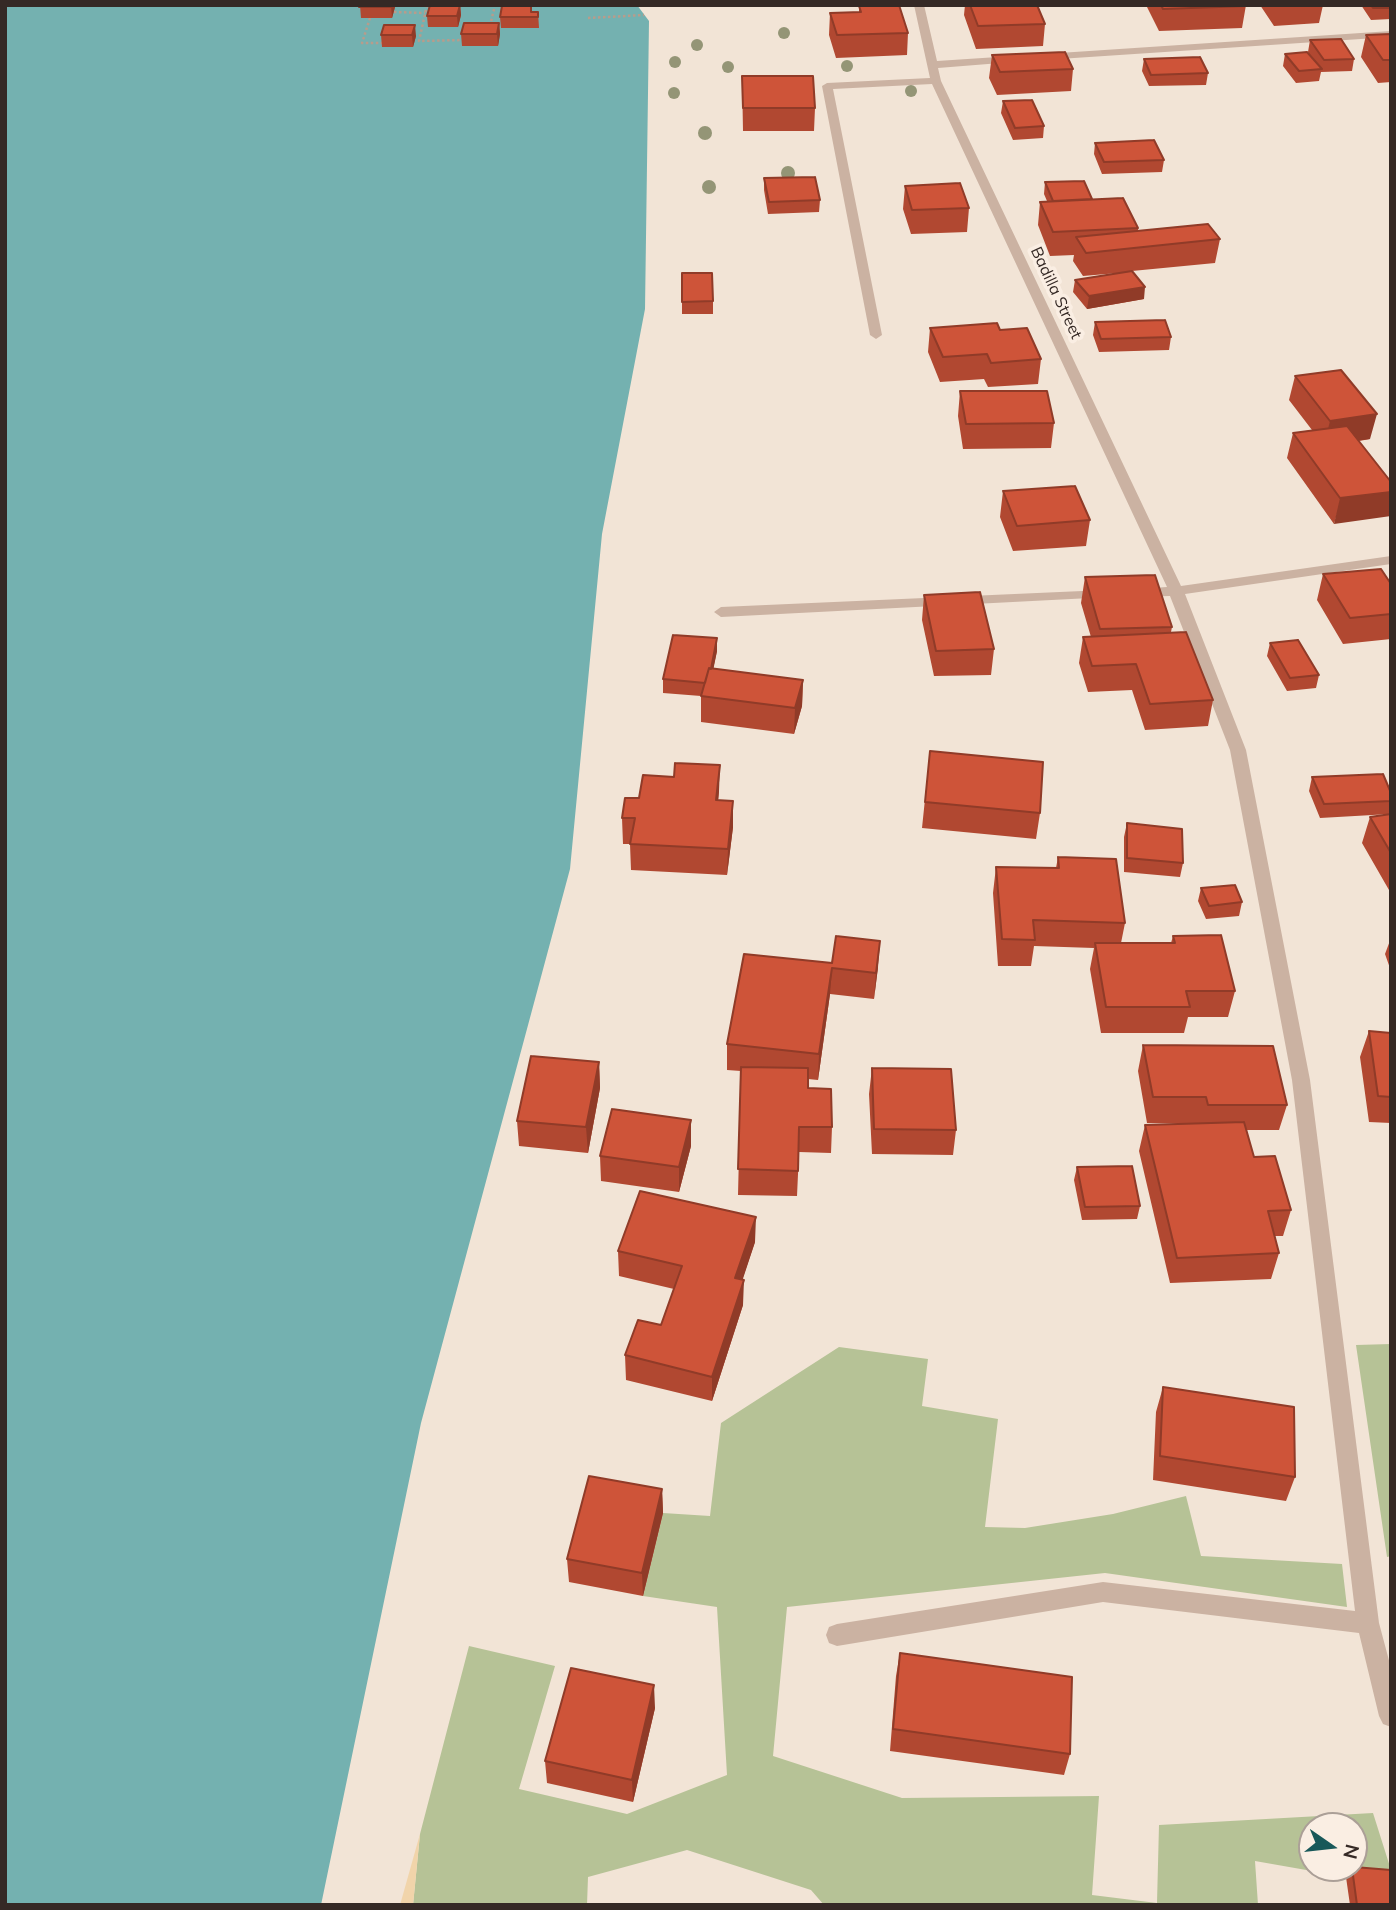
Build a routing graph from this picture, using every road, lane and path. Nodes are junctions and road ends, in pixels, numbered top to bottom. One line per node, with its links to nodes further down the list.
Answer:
1 (427, 5): 5 (path)
2 (495, 5): 9 (path)
3 (919, 5): 13 (street, Badilla Street)
4 (394, 12): 5 (path)
5 (425, 13): 11 (path)
6 (644, 15): 8 (path)
7 (370, 18): 12 (path)
8 (588, 18)
9 (488, 34)
10 (1391, 34): 13 (street)
11 (463, 40)
12 (383, 43)
13 (932, 65): 14 (street, Badilla Street)
14 (936, 81): 15 (street); 17 (street, Badilla Street)
15 (876, 335)
16 (1391, 560): 17 (street)
17 (1176, 591): 18 (street); 19 (street, Badilla Street)
18 (721, 612)
19 (1368, 1623): 20 (street); 21 (street, Badilla Street)
20 (837, 1635)
21 (1391, 1716)

